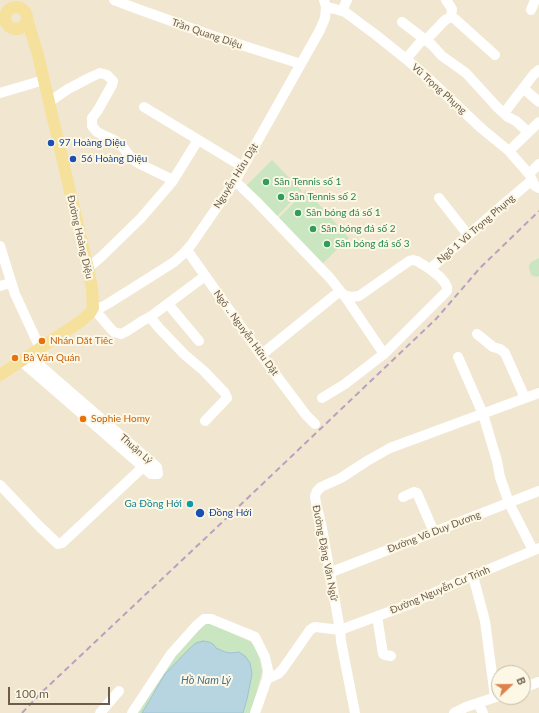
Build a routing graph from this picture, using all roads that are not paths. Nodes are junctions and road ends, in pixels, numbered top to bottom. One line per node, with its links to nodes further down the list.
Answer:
1 (28, 0): 8 (main road)
2 (114, 0): 16 (street, Trần Quang Diệu)
3 (347, 0): 7 (street)
4 (446, 0): 9 (street)
5 (325, 4): 7 (street, Vũ Trọng Phụng); 16 (street, Nguyễn Hữu Dật)
6 (9, 7): 8 (main road); 11 (main road)
7 (342, 11): 15 (street, Vũ Trọng Phụng)
8 (27, 17): 11 (main road); 13 (main road, Đường Hoàng Diệu)
9 (451, 17): 12 (street); 14 (street)
10 (402, 22): 12 (street)
11 (8, 27): 13 (main road, Đường Hoàng Diệu)
12 (425, 39): 15 (street); 24 (street)
13 (38, 55): 18 (main road, Đường Hoàng Diệu)
14 (495, 55)
15 (406, 59): 28 (street, Vũ Trọng Phụng)
16 (301, 64): 30 (street, Nguyễn Hữu Dật)
17 (539, 70): 19 (street)
18 (44, 80): 20 (street); 21 (main road, Đường Hoàng Diệu)
19 (523, 88): 22 (street); 24 (street)
20 (0, 93)
21 (49, 102): 31 (street); 39 (main road, Đường Hoàng Diệu)
22 (539, 102)
23 (144, 108): 27 (street)
24 (504, 113): 26 (street)
25 (539, 122): 26 (street)
26 (528, 132): 28 (street)
27 (198, 140): 30 (street); 31 (street)
28 (509, 151): 32 (street, Vũ Trọng Phụng)
29 (539, 164): 32 (street, Ngõ 1 Vũ Trọng Phụng)
30 (243, 167): 33 (street, Nguyễn Hữu Dật)
31 (176, 177): 39 (street)
32 (531, 177): 34 (street, Vũ Trọng Phụng); 36 (street, Ngõ 1 Vũ Trọng Phụng)
33 (235, 181): 38 (street, Nguyễn Hữu Dật); 44 (street)
34 (539, 188)
35 (439, 198): 36 (street)
36 (468, 235): 40 (street, Ngõ 1 Vũ Trọng Phụng)
37 (0, 246): 42 (street)
38 (187, 250): 41 (street, Ngõ .. Nguyễn Hữu Dật); 46 (street, Nguyễn Hữu Dật)
39 (88, 268): 46 (main road, Đường Hoàng Diệu)
40 (430, 269): 44 (street, Ngõ 1 Vũ Trọng Phụng); 51 (street)
41 (205, 276): 45 (street); 52 (street, Ngõ .. Nguyễn Hữu Dật)
42 (11, 283): 43 (street); 50 (street)
43 (0, 286)
44 (342, 293): 51 (street); 52 (street)
45 (168, 304): 47 (street); 49 (street)
46 (93, 308): 47 (street); 50 (main road)
47 (150, 317): 60 (street)
48 (477, 334): 58 (street)
49 (200, 341)
50 (40, 348): 54 (main road)
51 (384, 354): 57 (street)
52 (261, 355): 61 (street, Ngõ .. Nguyễn Hữu Dật)
53 (458, 357): 59 (street)
54 (25, 358): 55 (main road); 62 (street, Thuận Lý); 62 (street, Thuận Lý)
55 (0, 375)
56 (539, 393): 58 (street, Đường Đặng Văn Ngữ)
57 (322, 398)
58 (524, 398): 59 (street, Đường Đặng Văn Ngữ)
59 (483, 414): 66 (street); 69 (street, Đường Đặng Văn Ngữ)
60 (205, 421)
61 (315, 424)
62 (143, 467): 63 (street)
63 (0, 485)
64 (539, 491): 66 (street, Đường Võ Duy Dương)
65 (403, 497): 67 (street)
66 (509, 503): 67 (street, Đường Võ Duy Dương); 68 (street)
67 (434, 532): 69 (street, Đường Võ Duy Dương)
68 (537, 549): 70 (street, Đường Nguyễn Cư Trinh)
69 (329, 573): 72 (street, Đường Đặng Văn Ngữ)
70 (473, 576): 71 (street, Đường Nguyễn Cư Trinh); 74 (street)
71 (377, 616): 72 (street, Đường Nguyễn Cư Trinh); 73 (street)
72 (340, 630): 75 (street); 82 (street, Đường Đặng Văn Ngữ)
73 (391, 656)
74 (492, 665)
75 (267, 679): 80 (street); 81 (street)
76 (119, 691): 79 (street)
77 (491, 698): 78 (street)
78 (478, 703): 83 (street); 84 (street)
79 (100, 713)
80 (132, 713)
81 (255, 713)
82 (355, 713)
83 (454, 713)
84 (483, 713)

